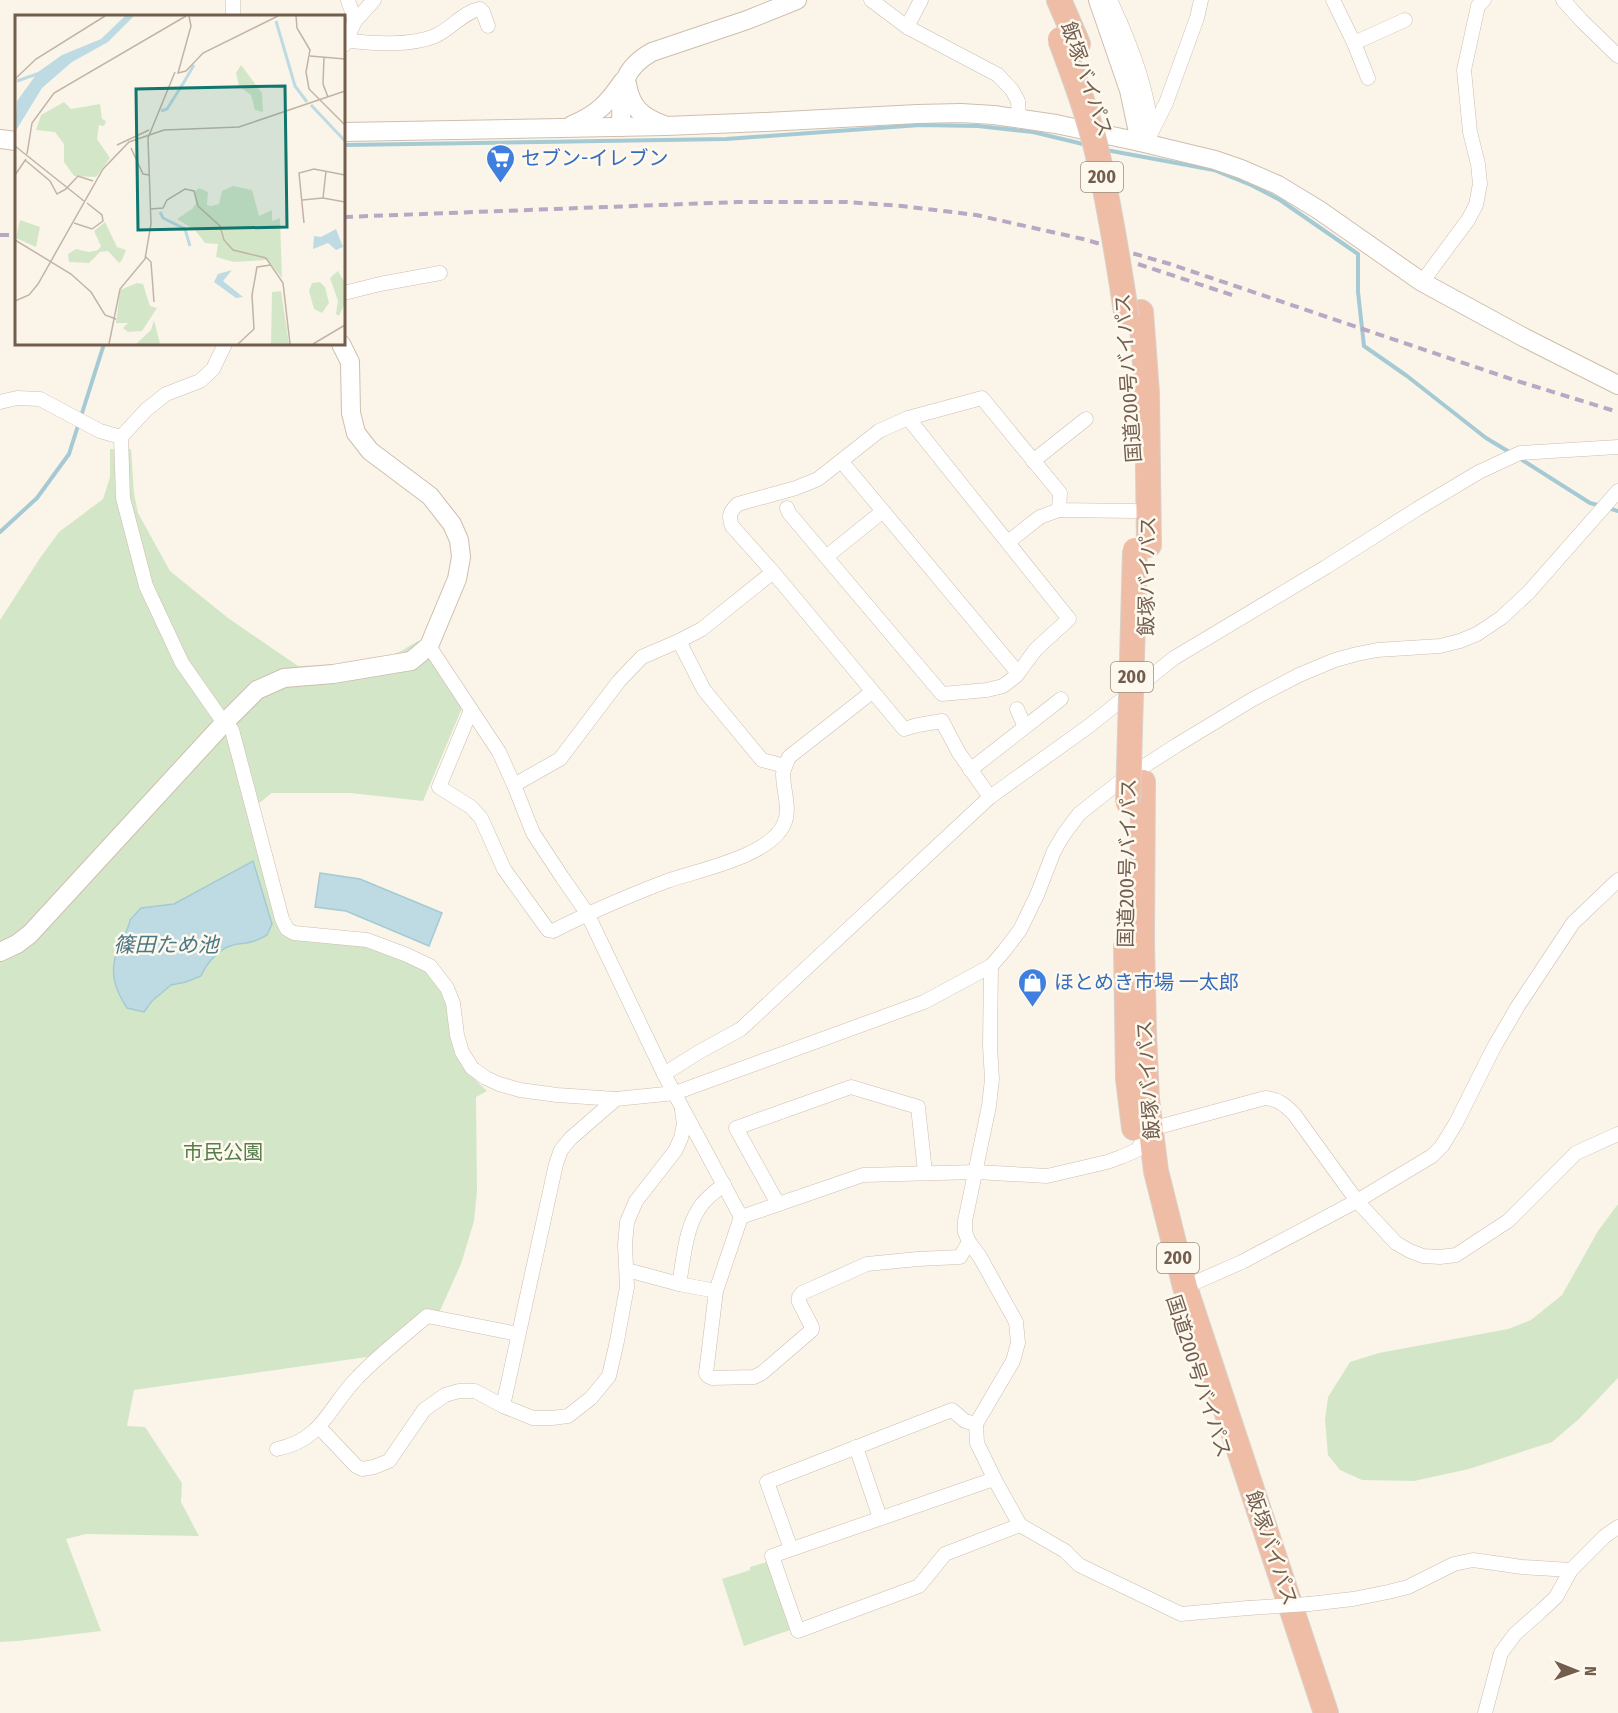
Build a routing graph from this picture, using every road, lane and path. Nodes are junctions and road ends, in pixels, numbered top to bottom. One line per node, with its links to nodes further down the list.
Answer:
1 (348, 0): 15 (street)
2 (374, 0): 15 (street)
3 (871, 0): 17 (street)
4 (921, 0): 17 (street)
5 (1041, 0): 18 (highway, 国道200号バイパス / 200)
6 (1059, 0): 18 (highway, 飯塚バイパス / 200)
7 (1098, 0): 30 (street)
8 (1110, 0): 30 (street)
9 (1201, 0): 30 (street)
10 (1333, 0): 20 (street)
11 (1484, 0): 33 (street)
12 (1563, 0): 21 (street)
13 (788, 2): 22 (street)
14 (1405, 20): 20 (street)
15 (355, 21): 19 (street)
16 (489, 26): 19 (street)
17 (907, 27): 24 (street)
18 (1069, 41): 35 (highway, 国道200号バイパス / 200, bridge)
19 (345, 42)
20 (1354, 43): 23 (street)
21 (1618, 56)
22 (625, 77): 25 (street); 26 (street); 27 (street)
23 (1368, 78)
24 (1019, 118): 25 (street); 30 (street)
25 (666, 126): 27 (street)
26 (566, 127): 27 (street); 28 (street)
27 (621, 127)
28 (345, 132)
29 (0, 139): 31 (street)
30 (1146, 140): 33 (street)
31 (15, 141)
32 (440, 273): 34 (street)
33 (1422, 282): 38 (street)
34 (345, 293)
35 (1134, 316): 50 (highway, 国道200号バイパス / 200); 52 (highway, 飯塚バイパス / 200)
36 (225, 345): 42 (street)
37 (342, 345): 56 (street)
38 (1618, 385)
39 (0, 402): 42 (street)
40 (908, 418): 44 (street); 45 (street); 51 (street)
41 (1086, 419): 44 (street)
42 (121, 437): 62 (street)
43 (1618, 447): 67 (street)
44 (1033, 461): 48 (street)
45 (842, 462): 49 (street); 54 (street)
46 (1618, 491): 71 (street)
47 (788, 507): 53 (street)
48 (1059, 510): 50 (street); 51 (street)
49 (882, 511): 53 (street); 57 (street)
50 (1134, 511): 52 (highway, 国道200号バイパス / 200)
51 (1008, 542): 57 (street)
52 (1142, 548): 75 (highway, 飯塚バイパス / 200); 77 (highway, 国道200号バイパス / 200, bridge)
53 (826, 557): 57 (street)
54 (773, 572): 55 (street); 58 (street)
55 (679, 641): 64 (street); 66 (street)
56 (429, 646): 61 (street); 62 (street)
57 (1018, 673)
58 (872, 692): 64 (street); 65 (street)
59 (1061, 699): 63 (street)
60 (1017, 709): 63 (street)
61 (471, 710): 66 (street); 69 (street)
62 (224, 723): 70 (street); 73 (street)
63 (1025, 727): 65 (street)
64 (786, 766): 69 (street)
65 (970, 770): 67 (street)
66 (514, 785): 69 (street)
67 (990, 797): 72 (street)
68 (1618, 880): 81 (street)
69 (587, 913): 72 (street)
70 (0, 952)
71 (991, 966): 74 (street); 78 (street)
72 (664, 1074): 74 (street)
73 (616, 1099): 74 (street); 89 (street)
74 (678, 1099): 80 (street); 85 (street)
75 (1151, 1129): 77 (street); 81 (street); 87 (highway, 飯塚バイパス / 200)
76 (1618, 1134): 81 (street)
77 (1137, 1150): 78 (street); 101 (highway, 国道200号バイパス / 200)
78 (976, 1172): 79 (street); 84 (street)
79 (925, 1173): 82 (street); 82 (street)
80 (724, 1184): 83 (street); 86 (street)
81 (1357, 1201): 87 (street)
82 (778, 1204): 83 (street)
83 (741, 1217): 88 (street)
84 (969, 1242): 88 (street); 91 (street)
85 (627, 1270): 86 (street); 90 (street)
86 (680, 1284): 88 (street)
87 (1185, 1287): 102 (highway, 飯塚バイパス / 200)
88 (716, 1291)
89 (518, 1334): 90 (street); 92 (street)
90 (503, 1406): 92 (street)
91 (976, 1424): 93 (street); 95 (street)
92 (319, 1426): 94 (street)
93 (856, 1448): 96 (street); 99 (street)
94 (277, 1449)
95 (994, 1479): 96 (street); 97 (street)
96 (880, 1518): 99 (street)
97 (1020, 1525): 99 (street); 100 (street, bridge)
98 (1618, 1527): 100 (street)
99 (791, 1549)
100 (1571, 1570): 103 (street)
101 (1310, 1713)
102 (1326, 1713)
103 (1485, 1713)

